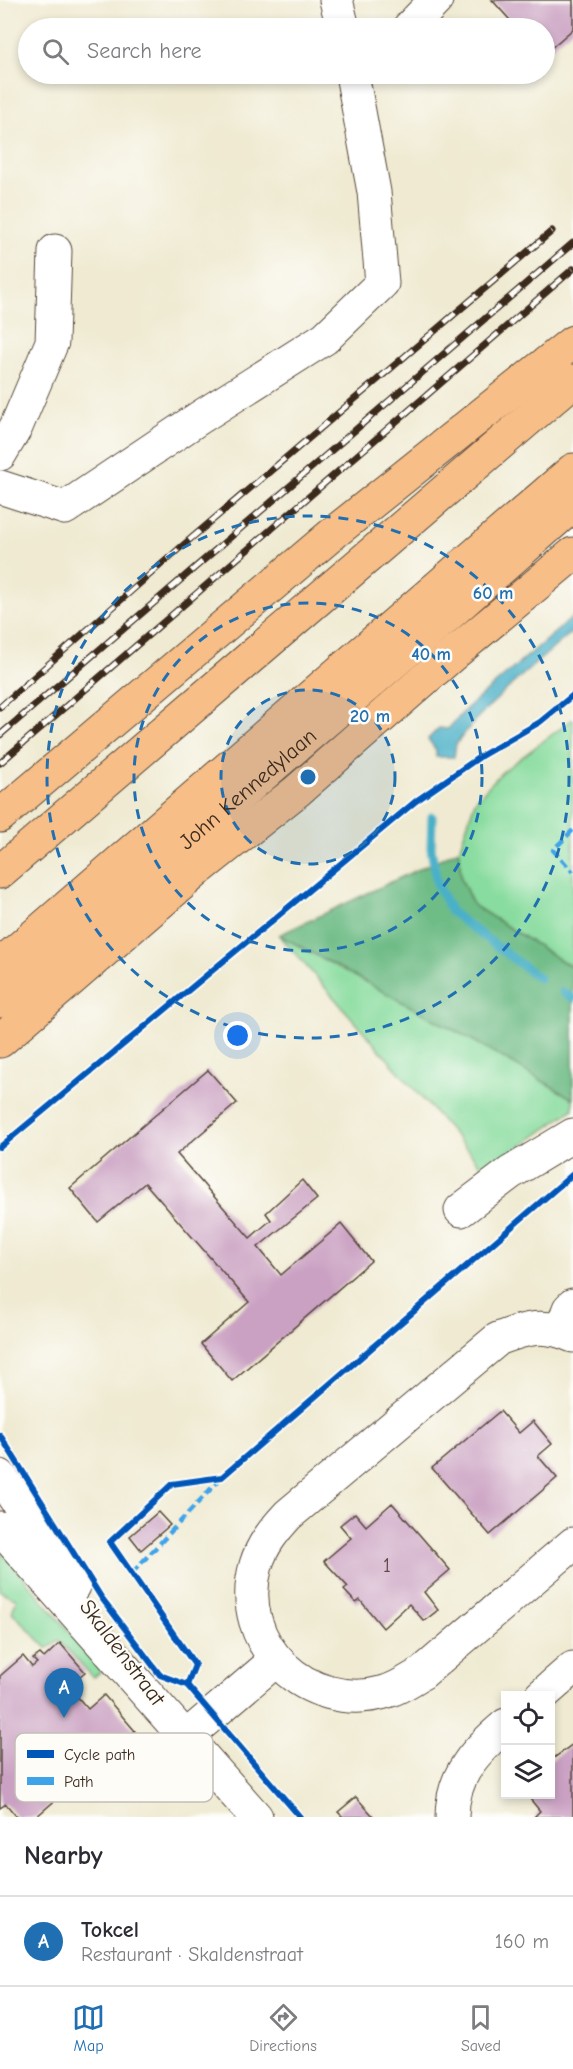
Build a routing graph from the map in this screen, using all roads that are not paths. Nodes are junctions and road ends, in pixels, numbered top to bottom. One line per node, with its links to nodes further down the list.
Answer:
1 (336, 0): 3 (street)
2 (436, 0): 4 (street)
3 (340, 18)
4 (419, 18)
5 (359, 84): 11 (street)
6 (55, 251): 9 (street)
7 (573, 342): 16 (highway)
8 (573, 381): 17 (highway)
9 (0, 454)
10 (573, 470): 18 (highway, John Kennedylaan)
11 (0, 487)
12 (573, 506): 19 (highway, John Kennedylaan)
13 (573, 529): 15 (highway)
14 (573, 554): 15 (highway)
15 (451, 656): 20 (highway)
16 (0, 816)
17 (0, 872)
18 (0, 965)
19 (0, 1001)
20 (0, 1041)
21 (573, 1135): 22 (street)
22 (461, 1210)
23 (569, 1324): 27 (street)
24 (0, 1476): 32 (street, Skaldenstraat)
25 (0, 1528): 31 (street, Skaldenstraat)
26 (573, 1544): 27 (street)
27 (276, 1660): 33 (street)
28 (573, 1668): 29 (street)
29 (546, 1691)
30 (501, 1730): 36 (street)
31 (182, 1733)
32 (183, 1733)
33 (191, 1733)
34 (213, 1768): 35 (street, Skaldenstraat)
35 (256, 1817)
36 (452, 1817)

